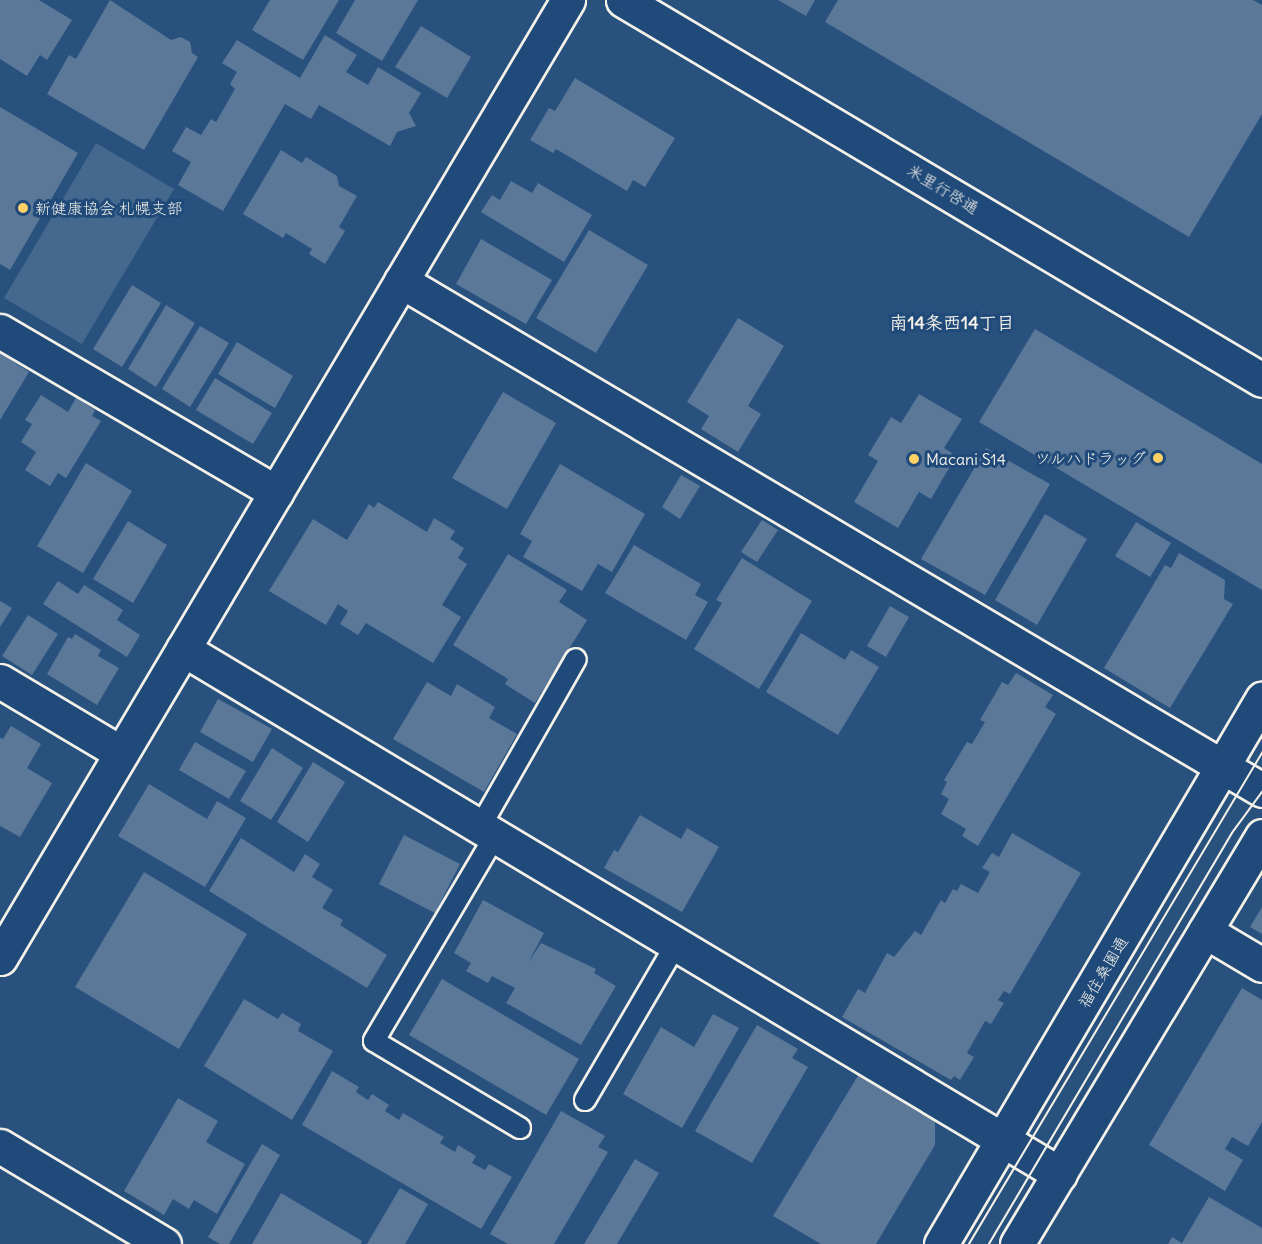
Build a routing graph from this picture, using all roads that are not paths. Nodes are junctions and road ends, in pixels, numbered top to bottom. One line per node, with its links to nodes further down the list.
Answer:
1 (568, 0): 3 (street)
2 (623, 0): 5 (street, 米里行啓通)
3 (401, 281): 6 (street); 12 (street)
4 (0, 331): 6 (street)
5 (1262, 380)
6 (276, 492): 7 (street)
7 (183, 649): 11 (street); 14 (street)
8 (576, 659): 14 (lane)
9 (0, 681): 11 (street)
10 (1262, 699): 12 (street, 福住桑園通)
11 (121, 753): 18 (street)
12 (1224, 767): 13 (street); 22 (street, 福住桑園通)
13 (1262, 790)
14 (488, 831): 17 (street); 21 (lane)
15 (1262, 836): 16 (street)
16 (1205, 931): 19 (street); 24 (street)
17 (676, 944): 20 (lane); 22 (street)
18 (0, 958)
19 (1262, 965)
20 (585, 1100)
21 (520, 1128)
22 (1003, 1140): 24 (street); 26 (street, 福住桑園通)
23 (0, 1146): 25 (street)
24 (1060, 1174): 27 (street)
25 (164, 1244)
26 (941, 1244)
27 (1017, 1244)

